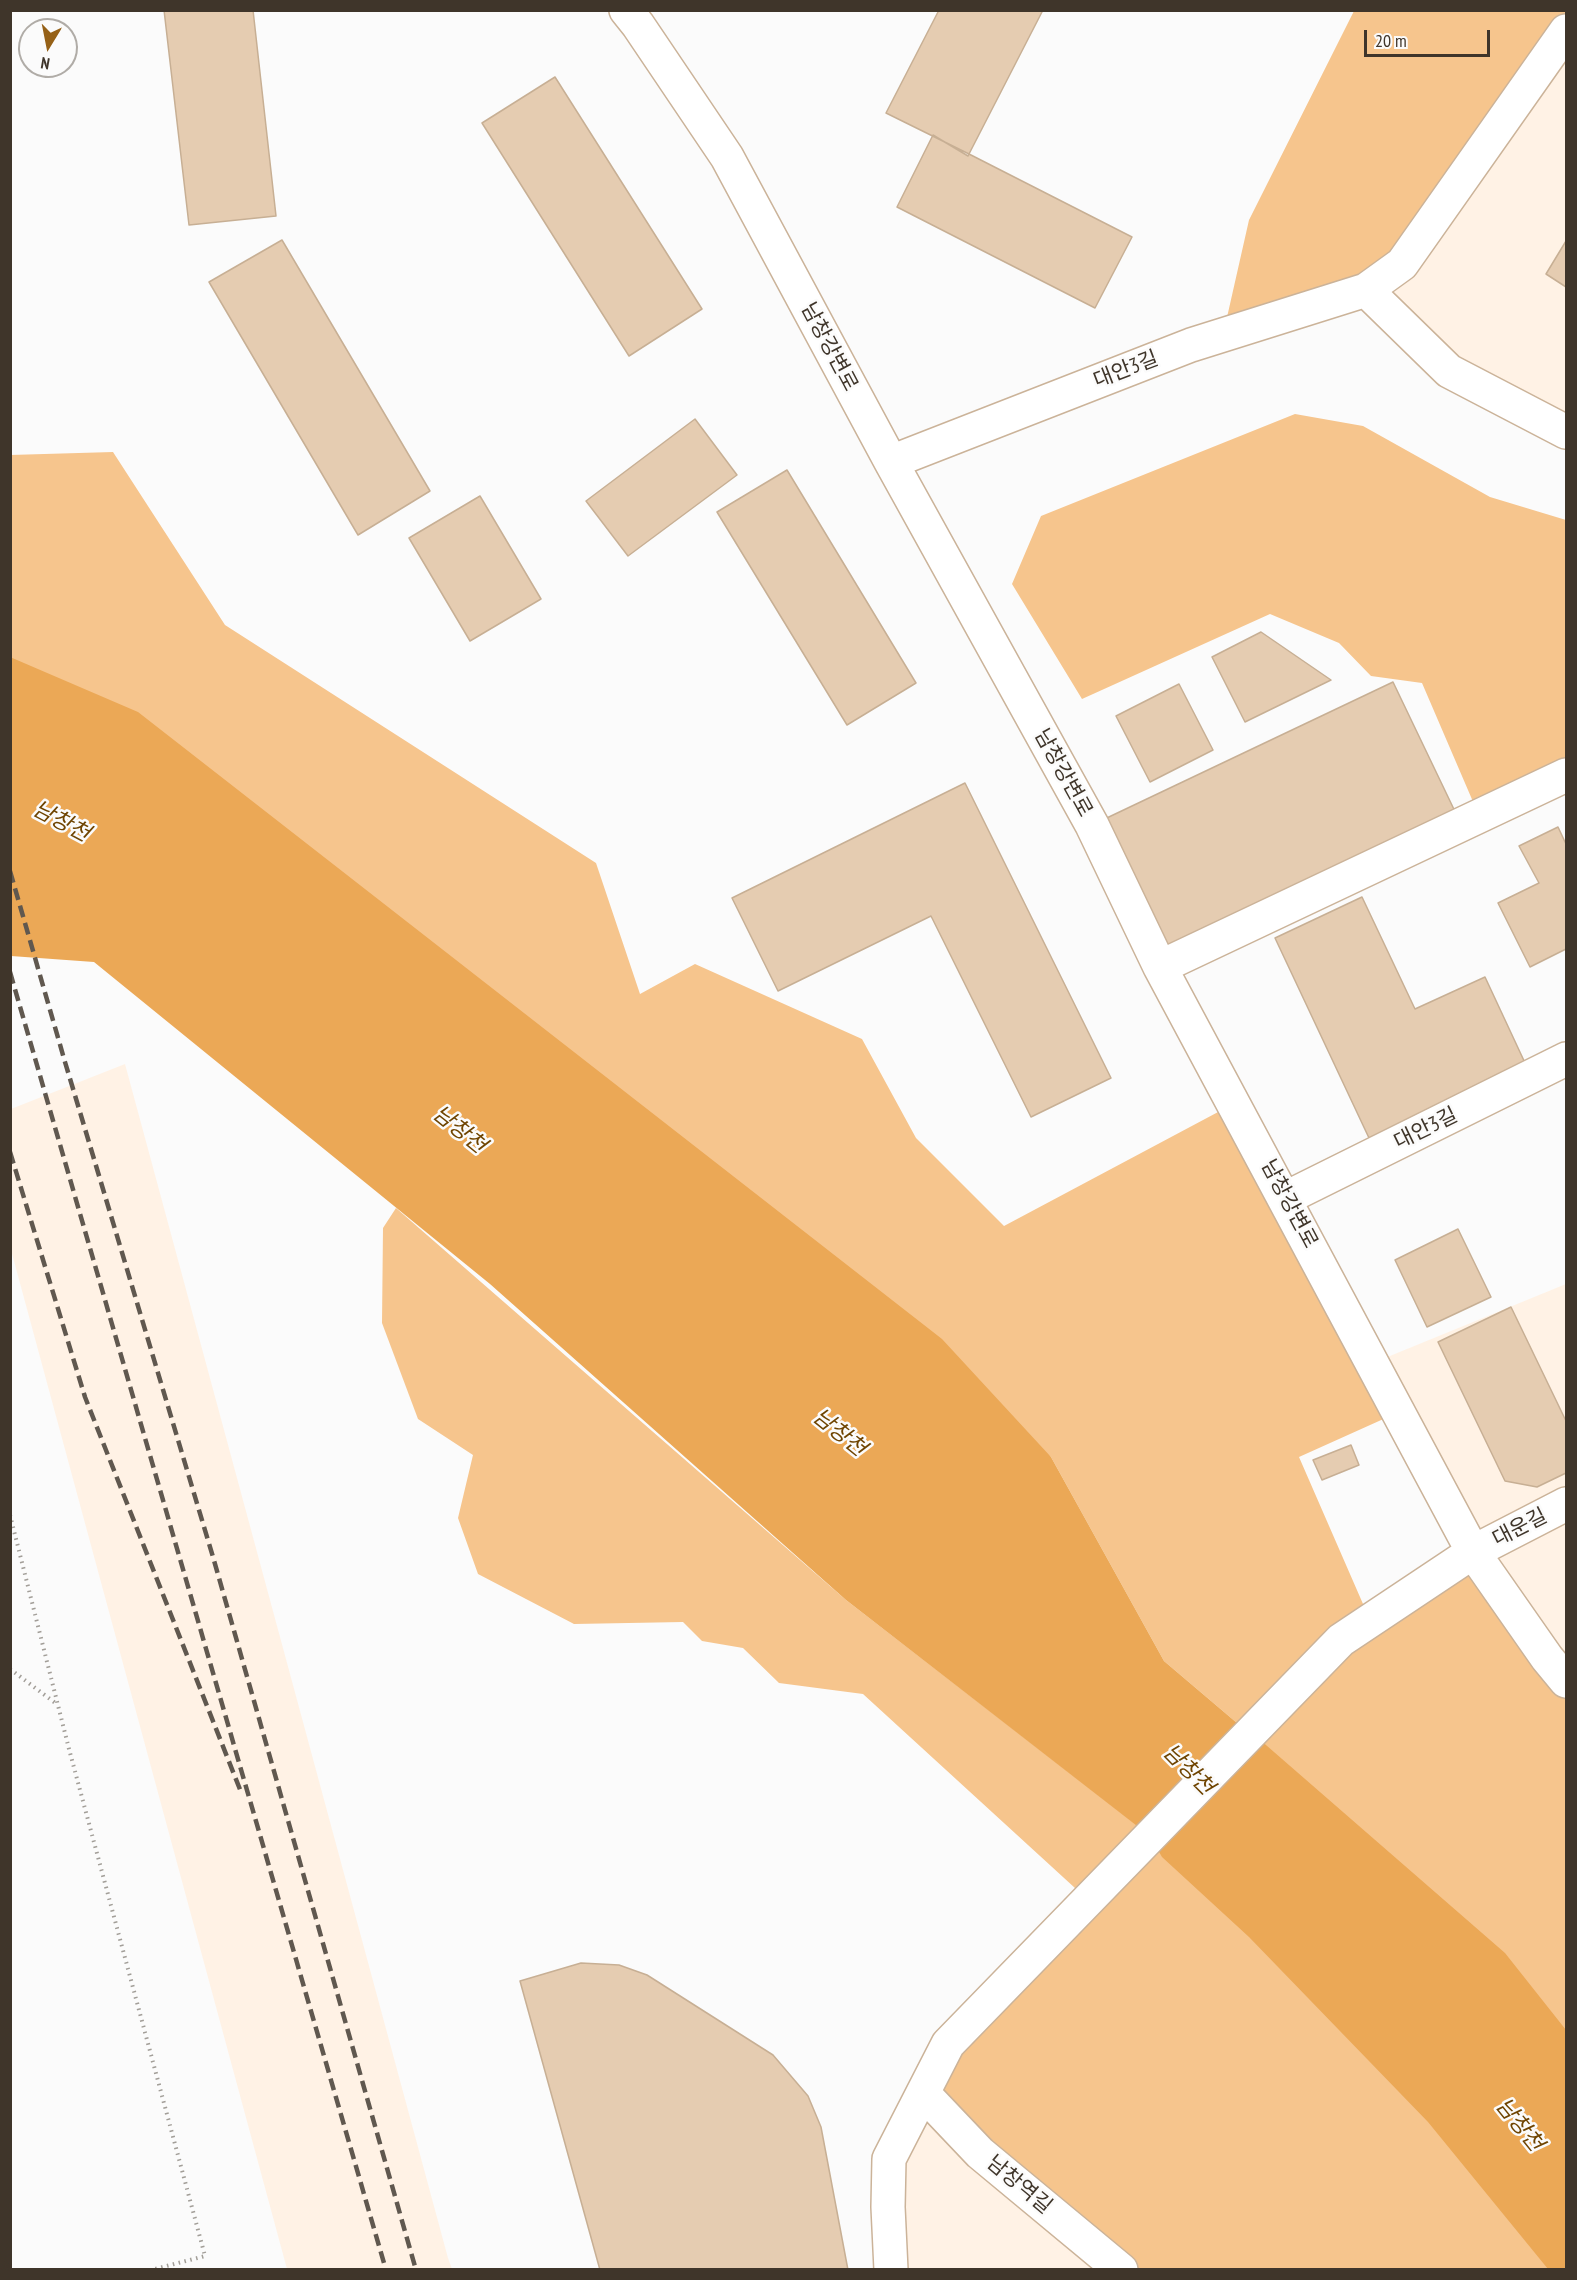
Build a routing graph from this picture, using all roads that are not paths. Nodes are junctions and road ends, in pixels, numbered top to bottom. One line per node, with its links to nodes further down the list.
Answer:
1 (626, 10): 5 (street, 남창강변로)
2 (1566, 31): 3 (street, 대안3길)
3 (1366, 290): 4 (street); 5 (street, 대안3길)
4 (1566, 432)
5 (891, 462): 7 (street, 남창강변로)
6 (1566, 775): 7 (street)
7 (1160, 967): 9 (street, 남창강변로)
8 (1566, 1059): 9 (street, 대안3길)
9 (1286, 1198): 11 (street, 남창강변로)
10 (1566, 1504): 11 (street, 대운길)
11 (1473, 1552): 12 (street, 남창강변로); 13 (street)
12 (1566, 1681)
13 (923, 2093): 14 (street); 15 (street, 남창역길)
14 (891, 2270)
15 (1121, 2270)

